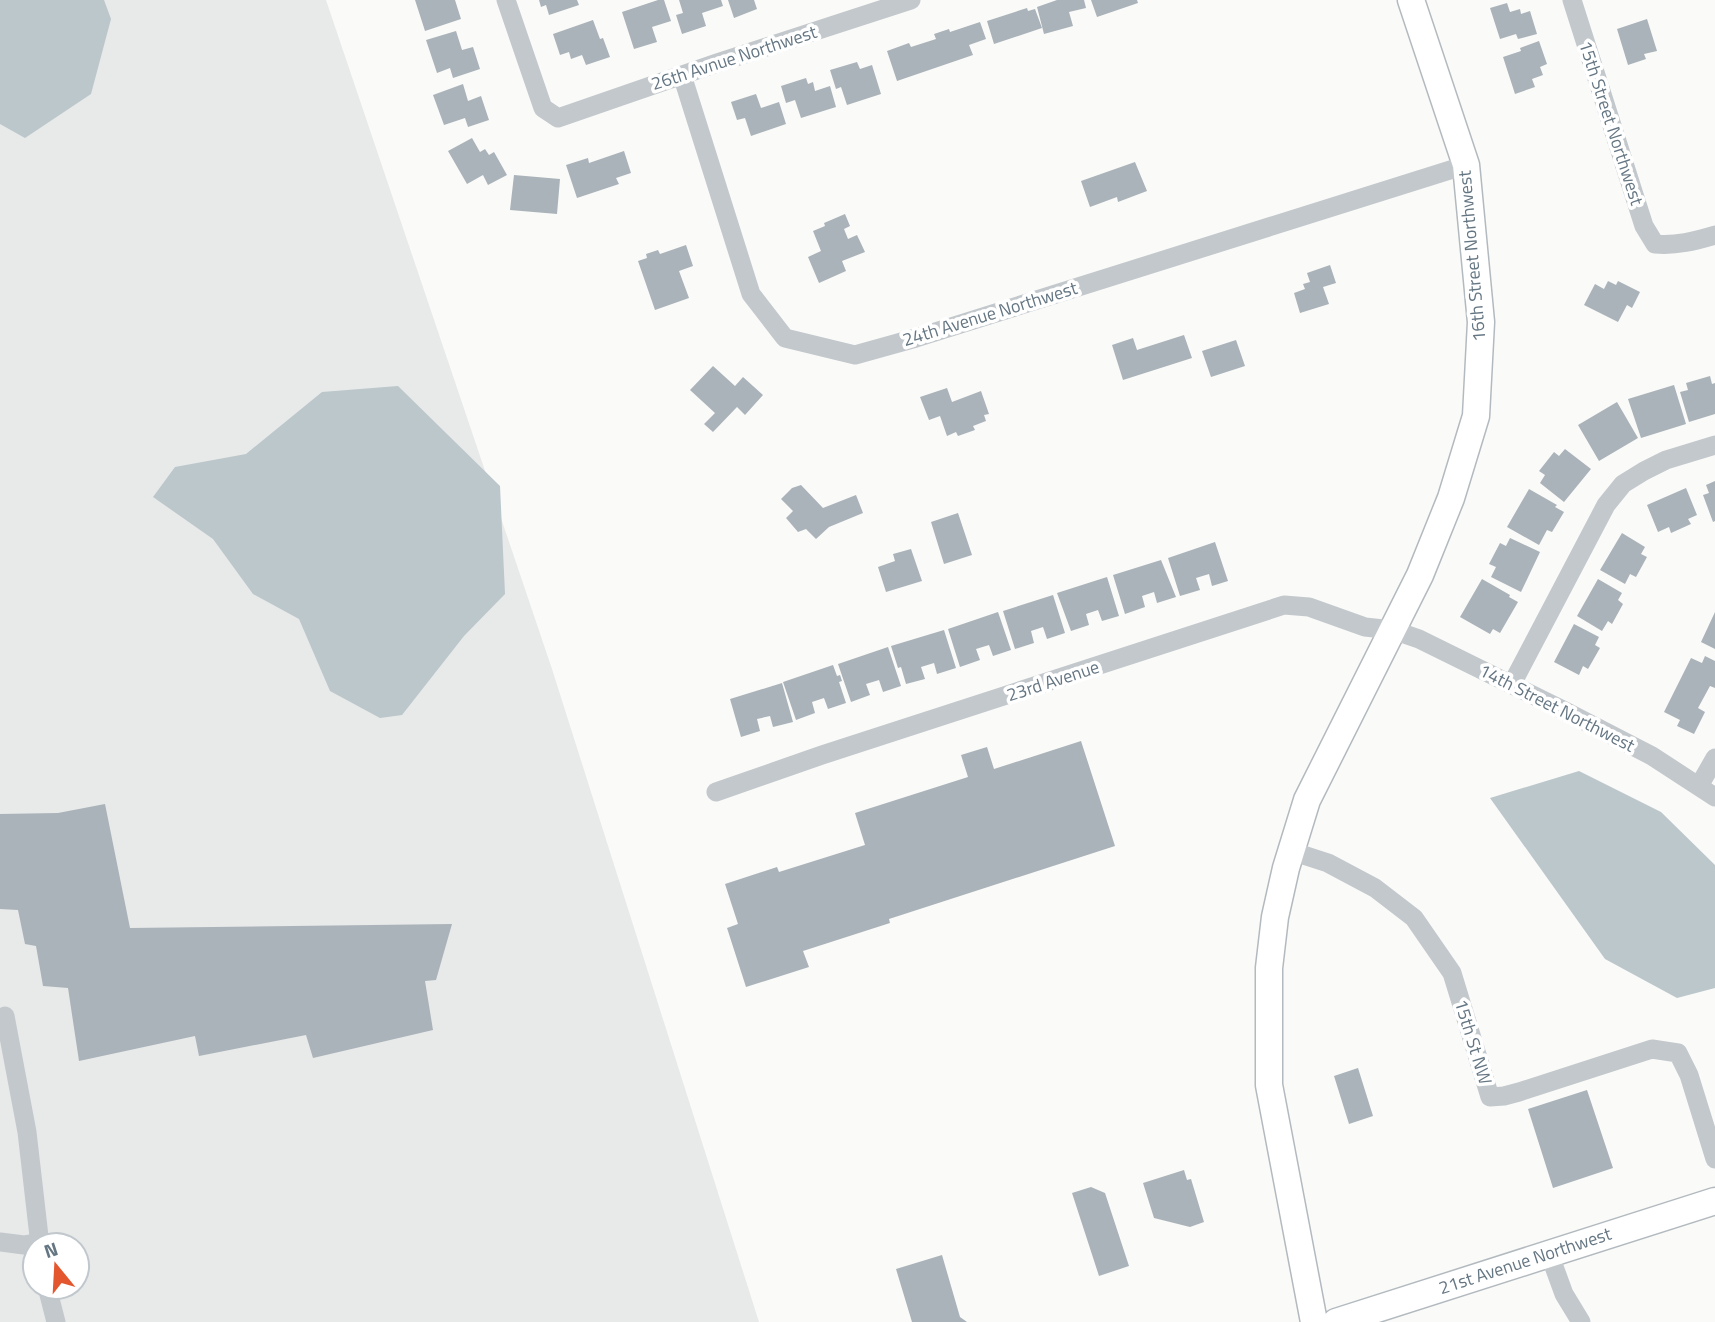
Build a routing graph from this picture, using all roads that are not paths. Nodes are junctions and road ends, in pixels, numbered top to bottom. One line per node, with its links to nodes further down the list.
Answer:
1 (506, 0): 5 (street, 26th Avnue Northwest)
2 (911, 0): 5 (street, 26th Avnue Northwest)
3 (1412, 0): 6 (street, 16th Street Northwest)
4 (1572, 0): 7 (street, 15th Street Northwest)
5 (682, 75): 6 (street, 24th Avenue Northwest)
6 (1466, 165): 9 (street, 16th Street Northwest)
7 (1715, 234)
8 (1715, 444): 10 (street)
9 (1392, 629): 10 (street, 14th Street Northwest); 13 (street, 23rd Avenue); 14 (street, 16th Street Northwest)
10 (1512, 684): 12 (street, 14th Street Northwest)
11 (1715, 758): 12 (street)
12 (1707, 791)
13 (716, 792)
14 (1292, 851): 16 (street, 15th St NW); 24 (street, 16th Street Northwest)
15 (5, 1016): 18 (street)
16 (1715, 1159)
17 (1715, 1201): 21 (street, 21st Avenue Northwest)
18 (39, 1231)
19 (0, 1242): 20 (street)
20 (21, 1245)
21 (1549, 1253): 25 (street, 21st Avenue Northwest); 26 (street)
22 (51, 1301): 23 (street)
23 (56, 1322)
24 (1314, 1322)
25 (1336, 1322)
26 (1581, 1322)

